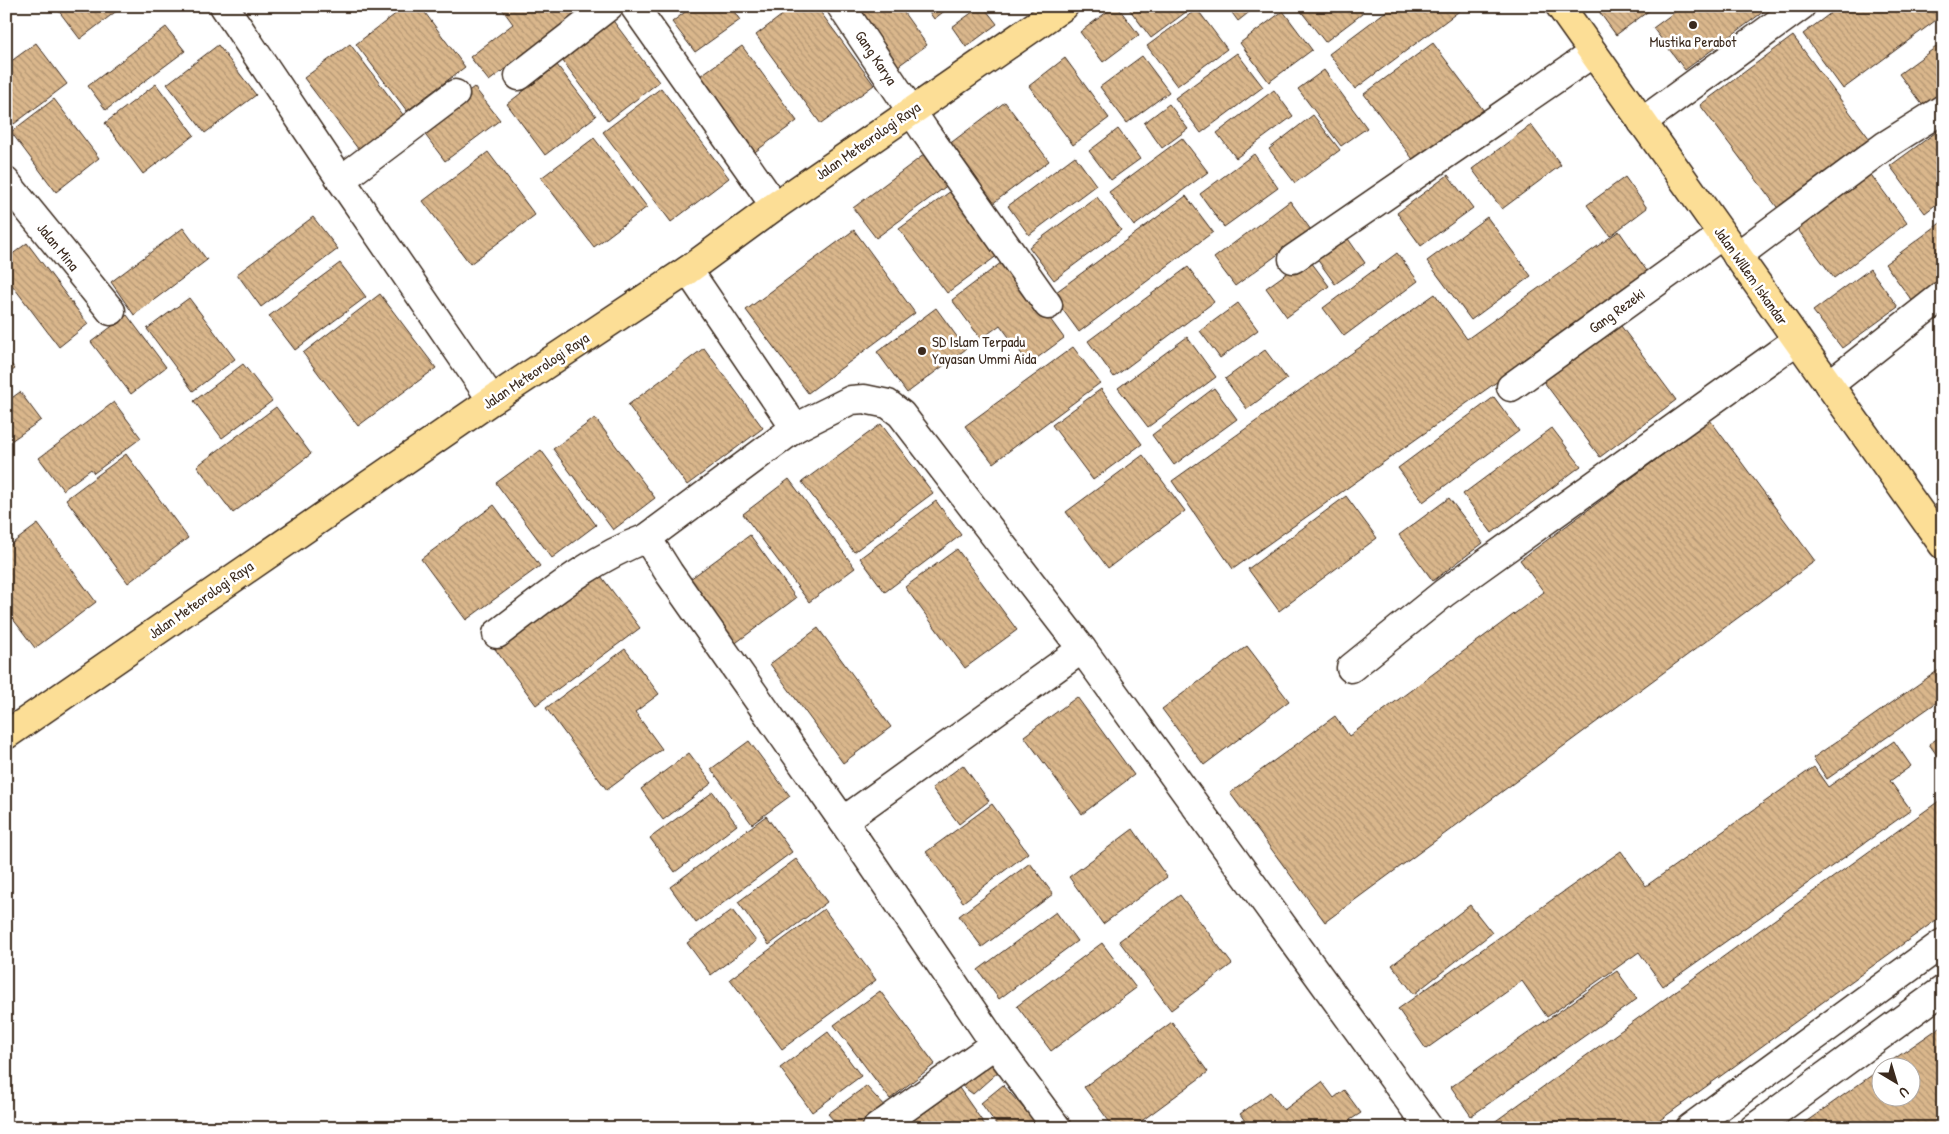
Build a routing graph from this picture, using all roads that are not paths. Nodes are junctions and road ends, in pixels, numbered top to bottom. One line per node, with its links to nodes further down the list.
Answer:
1 (224, 6): 14 (street)
2 (609, 6): 9 (street)
3 (634, 6): 16 (street)
4 (840, 6): 12 (street, Gang Karya)
5 (1064, 6): 12 (main road, Jalan Meteorologi Raya)
6 (1560, 6): 8 (main road, Jalan Willem Iskandar)
7 (1801, 6): 13 (street)
8 (1594, 53): 13 (main road, Jalan Willem Iskandar); 18 (street)
9 (519, 76)
10 (455, 94): 14 (street)
11 (1943, 109): 17 (street, Gang Rezeki)
12 (911, 111): 16 (main road, Jalan Meteorologi Raya); 21 (street, Gang Karya)
13 (1642, 122): 17 (main road, Jalan Willem Iskandar)
14 (340, 180): 26 (street)
15 (11, 198): 22 (street, Jalan Mina)
16 (775, 206): 19 (main road, Jalan Meteorologi Raya)
17 (1730, 245): 23 (main road, Jalan Willem Iskandar); 25 (street, Gang Rezeki)
18 (1293, 259)
19 (688, 270): 26 (main road, Jalan Meteorologi Raya); 27 (street)
20 (1943, 295): 24 (street)
21 (1048, 305)
22 (111, 311)
23 (1797, 340): 24 (main road, Jalan Willem Iskandar); 32 (street)
24 (1829, 385): 29 (main road, Jalan Willem Iskandar)
25 (1511, 387)
26 (492, 400): 33 (main road, Jalan Meteorologi Raya)
27 (795, 428): 28 (street); 31 (street)
28 (647, 538): 30 (street); 34 (street)
29 (1943, 545)
30 (497, 634)
31 (1082, 649): 34 (street); 40 (street)
32 (1351, 668)
33 (6, 735)
34 (843, 821): 37 (street)
35 (1943, 943): 41 (street)
36 (1943, 990): 42 (street)
37 (994, 1044): 38 (street); 39 (street)
38 (876, 1128)
39 (1057, 1128)
40 (1429, 1128)
41 (1690, 1128)
42 (1754, 1128)

